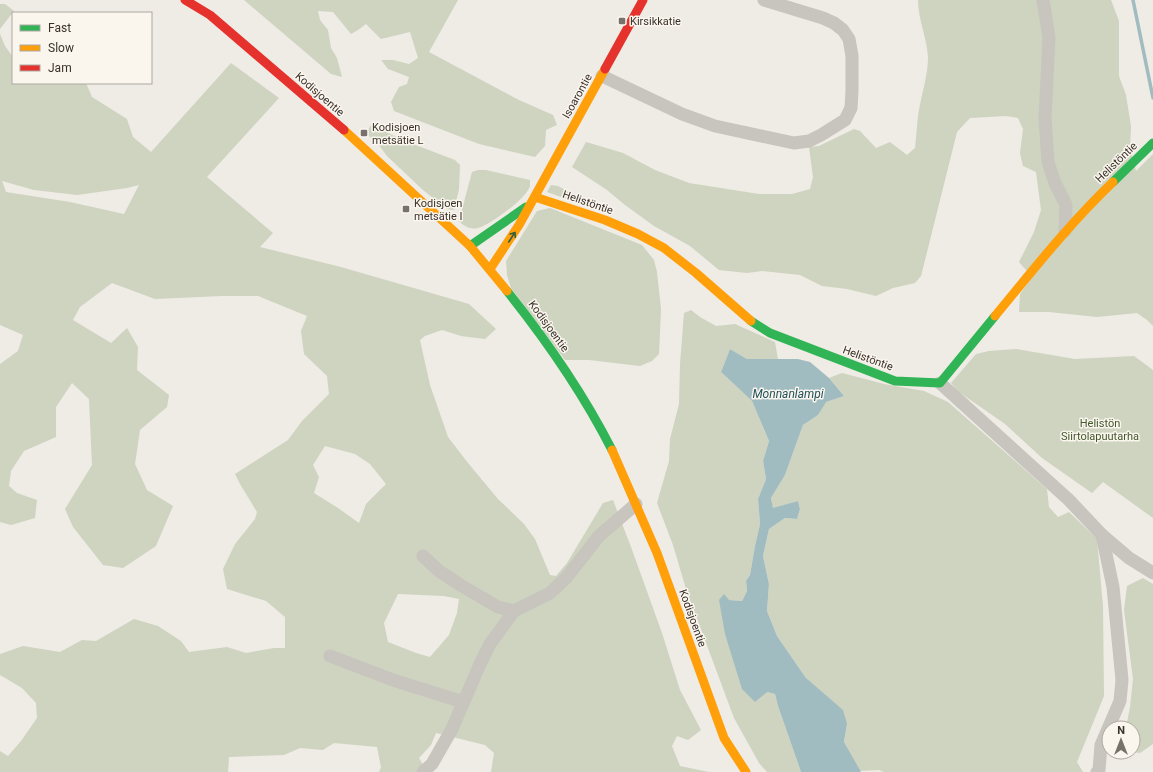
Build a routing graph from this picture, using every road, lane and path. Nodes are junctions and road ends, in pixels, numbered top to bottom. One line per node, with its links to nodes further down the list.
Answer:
1 (186, 0): 9 (street, Kodisjoentie)
2 (643, 0): 5 (street, Isoarontie)
3 (764, 0): 5 (street)
4 (1043, 0): 8 (street)
5 (602, 76): 7 (street, Isoarontie)
6 (1153, 143): 8 (street, Helistöntie)
7 (533, 200): 9 (street, Isoarontie); 10 (street, Isoarontie, one-way to 7); 11 (street, Helistöntie)
8 (1065, 231): 11 (street, Helistöntie)
9 (470, 246): 10 (street, Kodisjoentie)
10 (490, 269): 12 (street, Kodisjoentie)
11 (940, 383): 13 (street)
12 (636, 504): 16 (street); 20 (street, Kodisjoentie)
13 (1102, 535): 15 (street); 21 (street)
14 (423, 556): 16 (street)
15 (1153, 572)
16 (514, 611): 18 (street)
17 (330, 656): 18 (street)
18 (463, 702): 19 (street)
19 (423, 772)
20 (746, 772)
21 (1097, 772)

